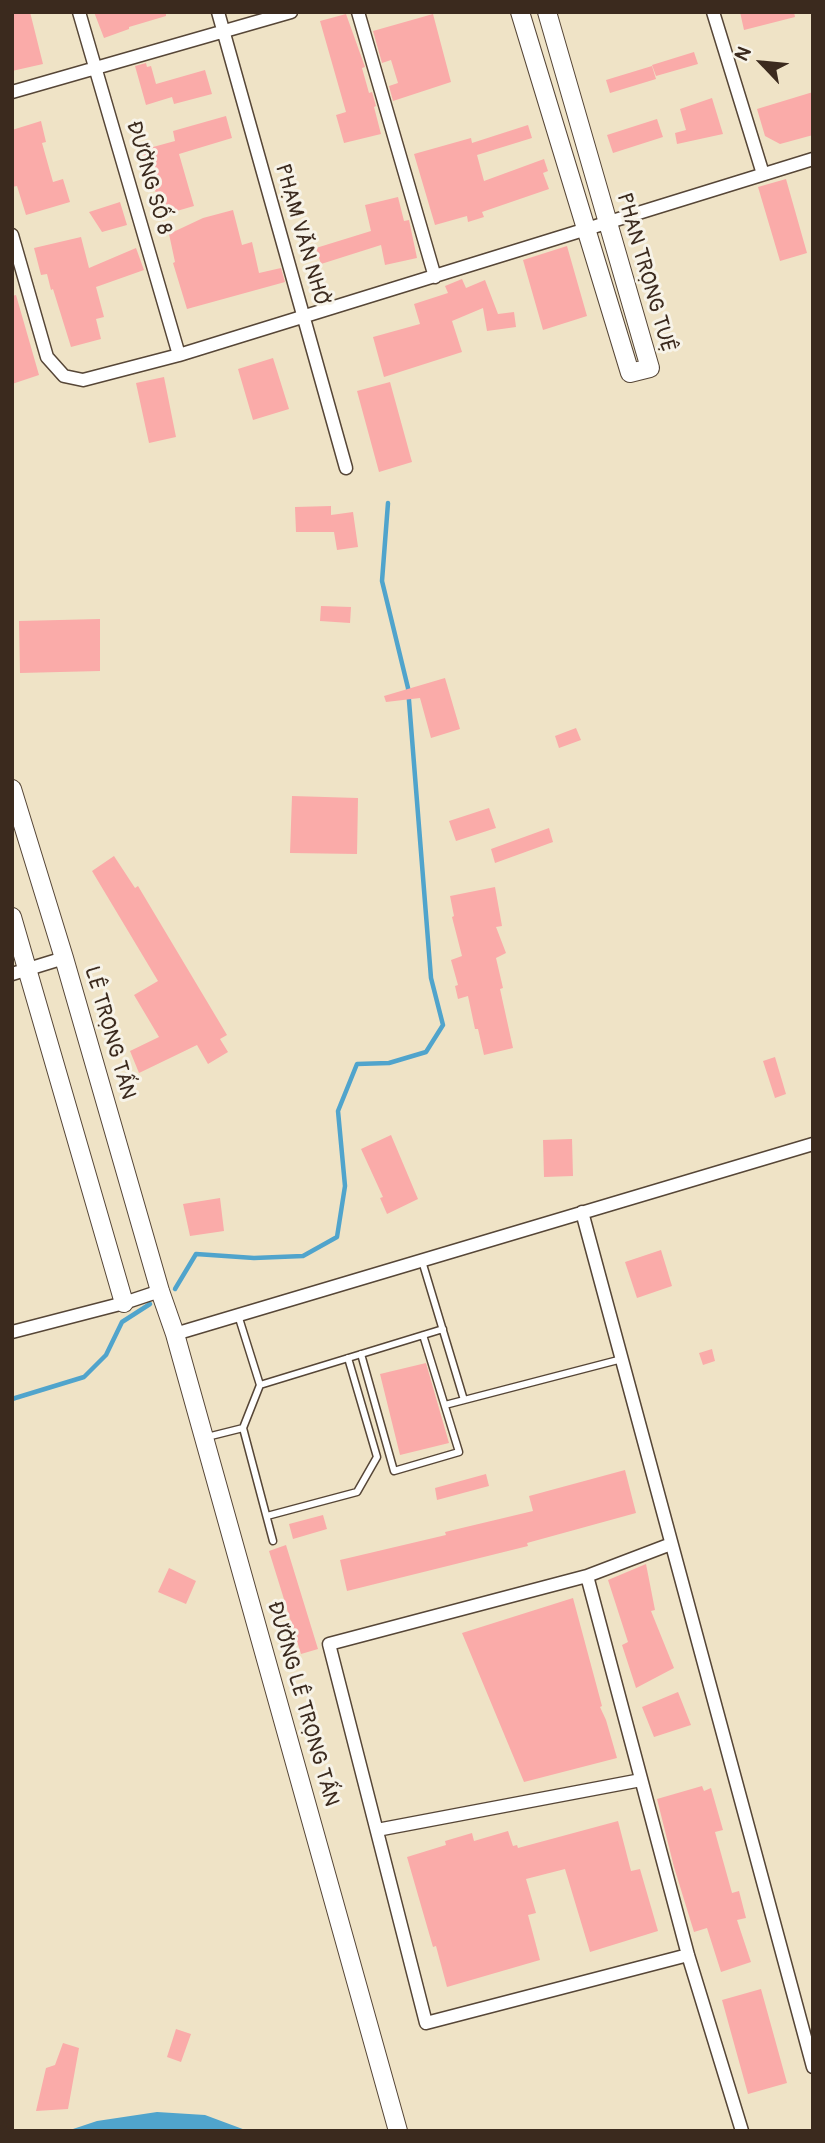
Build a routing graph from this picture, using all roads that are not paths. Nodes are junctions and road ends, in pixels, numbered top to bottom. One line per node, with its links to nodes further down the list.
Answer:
1 (79, 12): 9 (street, ĐƯỜNG SỐ 8)
2 (218, 12): 8 (street, PHẠM VĂN NHỜ)
3 (291, 12): 8 (street)
4 (358, 12): 16 (street)
5 (520, 12): 14 (street, PHAN TRỌNG TUỆ)
6 (547, 12): 13 (street, PHAN TRỌNG TUỆ)
7 (713, 12): 12 (street)
8 (224, 33): 9 (street); 17 (street, PHẠM VĂN NHỜ)
9 (96, 68): 10 (street); 18 (street, ĐƯỜNG SỐ 8)
10 (12, 92)
11 (813, 159): 12 (street)
12 (763, 174): 13 (street)
13 (607, 223): 14 (street); 14 (street, PHAN TRỌNG TUỆ)
14 (585, 230): 16 (street)
15 (12, 235): 18 (street)
16 (435, 277): 17 (street)
17 (305, 317): 18 (street); 19 (street, PHẠM VĂN NHỜ)
18 (179, 355)
19 (346, 468)
20 (12, 789): 22 (street, LÊ TRỌNG TẤN)
21 (12, 917): 23 (street)
22 (64, 958): 23 (street); 27 (street, LÊ TRỌNG TẤN)
23 (20, 971): 28 (street)
24 (813, 1144): 25 (street)
25 (582, 1212): 26 (street); 36 (street)
26 (422, 1261): 29 (street); 30 (lane)
27 (160, 1291): 28 (street); 32 (street, ĐƯỜNG LÊ TRỌNG TẤN)
28 (124, 1304): 31 (street)
29 (238, 1315): 32 (street); 37 (lane)
30 (443, 1329): 33 (lane); 38 (lane)
31 (12, 1332)
32 (175, 1334): 41 (street, ĐƯỜNG LÊ TRỌNG TẤN)
33 (423, 1335): 34 (lane); 39 (lane)
34 (361, 1354): 35 (lane); 39 (lane)
35 (348, 1358): 37 (lane); 42 (lane)
36 (622, 1359): 38 (lane); 44 (street)
37 (260, 1385): 40 (lane)
38 (464, 1400): 39 (lane)
39 (445, 1405)
40 (243, 1428): 41 (lane); 42 (lane)
41 (204, 1438): 50 (street, ĐƯỜNG LÊ TRỌNG TẤN)
42 (267, 1516): 43 (lane)
43 (274, 1541)
44 (671, 1544): 45 (street); 49 (street)
45 (587, 1576): 46 (street); 47 (street)
46 (641, 1780): 47 (street); 48 (street)
47 (377, 1830): 48 (street)
48 (688, 1955): 51 (street)
49 (813, 2067)
50 (398, 2131)
51 (742, 2131)

